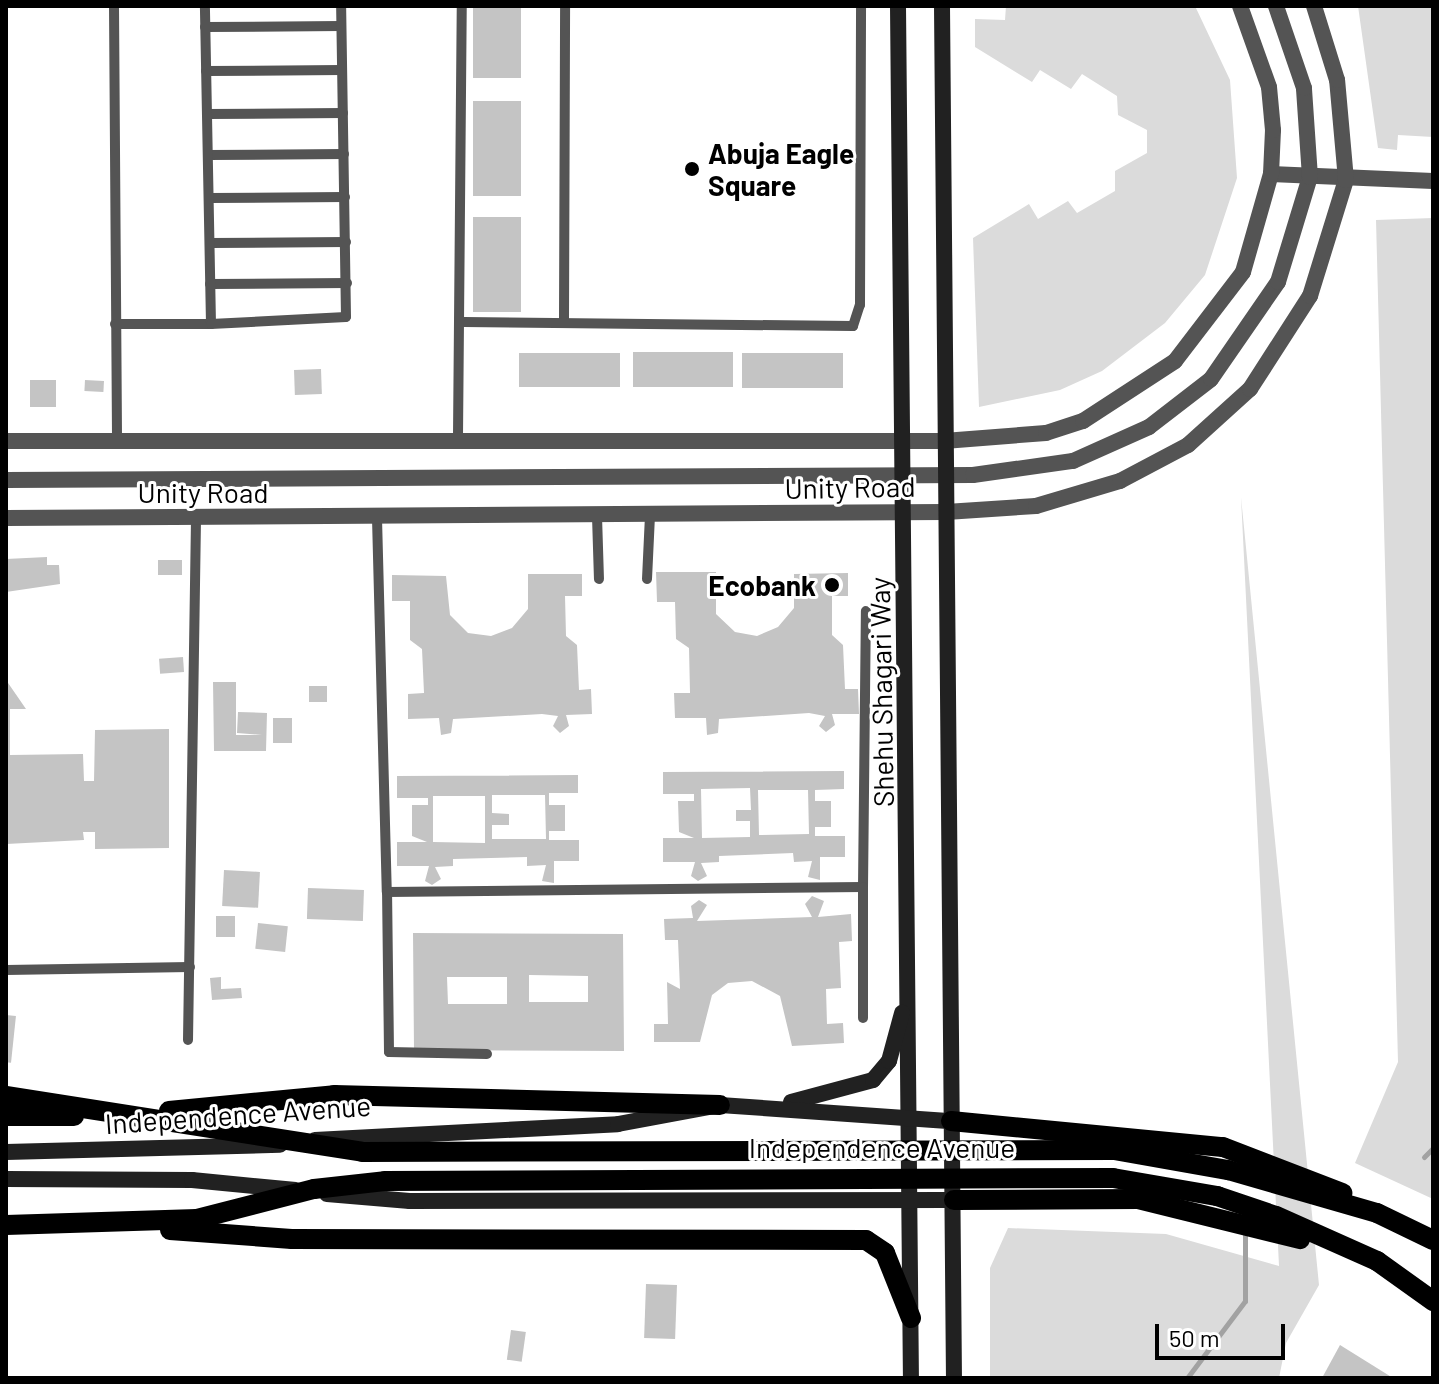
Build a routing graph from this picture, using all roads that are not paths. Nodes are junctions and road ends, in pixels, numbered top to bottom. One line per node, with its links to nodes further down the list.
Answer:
1 (114, 6): 32 (lane)
2 (205, 6): 13 (lane)
3 (341, 6): 12 (lane)
4 (462, 6): 31 (lane)
5 (565, 6): 30 (lane)
6 (861, 6): 30 (lane)
7 (898, 6): 36 (main road, Shehu Shagari Way)
8 (942, 6): 38 (main road)
9 (1240, 6): 20 (street, Unity Road)
10 (1276, 6): 21 (street, Unity Road)
11 (1314, 6): 22 (street, Unity Road)
12 (341, 26): 13 (lane); 14 (lane)
13 (205, 27): 15 (lane)
14 (342, 70): 15 (lane); 16 (lane)
15 (206, 71): 17 (lane)
16 (343, 113): 17 (lane); 18 (lane)
17 (207, 114): 19 (lane)
18 (344, 154): 19 (lane); 24 (lane)
19 (208, 155): 25 (lane)
20 (1271, 174): 21 (street); 38 (street, Unity Road)
21 (1310, 177): 22 (street); 40 (street, Unity Road)
22 (1346, 180): 23 (street); 42 (street, Unity Road)
23 (1433, 181)
24 (345, 197): 25 (lane); 26 (lane)
25 (209, 198): 27 (lane)
26 (346, 242): 27 (lane); 28 (lane)
27 (210, 243): 29 (lane)
28 (347, 283): 29 (lane); 33 (lane)
29 (210, 284): 33 (lane)
30 (564, 319): 31 (lane)
31 (464, 322): 34 (lane)
32 (115, 324): 33 (lane); 35 (lane)
33 (211, 324)
34 (458, 436): 35 (street, Unity Road); 36 (street, Unity Road)
35 (117, 440): 37 (street, Unity Road)
36 (904, 440): 38 (street, Unity Road); 39 (main road, Shehu Shagari Way)
37 (6, 441)
38 (944, 441): 40 (main road)
39 (904, 474): 40 (street, Unity Road); 41 (street, Unity Road); 43 (main road, Shehu Shagari Way)
40 (945, 475): 42 (main road)
41 (6, 480)
42 (946, 512): 43 (street, Unity Road); 67 (main road)
43 (904, 513): 44 (street, Unity Road); 56 (main road, Shehu Shagari Way)
44 (650, 515): 45 (street, Unity Road); 50 (lane)
45 (597, 516): 48 (street, Unity Road); 49 (lane)
46 (6, 518): 47 (street, Unity Road)
47 (196, 518): 48 (street, Unity Road); 54 (lane)
48 (377, 518): 53 (lane)
49 (599, 579)
50 (647, 579)
51 (866, 611): 52 (lane)
52 (863, 887): 53 (lane); 57 (lane)
53 (387, 892): 59 (lane)
54 (190, 967): 55 (lane); 58 (lane)
55 (6, 970)
56 (908, 992): 62 (main road); 66 (main road, Shehu Shagari Way)
57 (863, 1018)
58 (188, 1040)
59 (487, 1054)
60 (6, 1096): 65 (main road)
61 (720, 1105): 62 (main road, Independence Avenue); 63 (main road); 68 (main road, Independence Avenue)
62 (761, 1106): 66 (main road, Independence Avenue)
63 (193, 1115): 65 (main road); 72 (main road, Independence Avenue)
64 (6, 1116): 65 (main road, Independence Avenue)
65 (125, 1116)
66 (910, 1128): 67 (main road, Independence Avenue); 71 (main road, Shehu Shagari Way)
67 (952, 1130): 70 (main road); 72 (main road)
68 (6, 1152)
69 (6, 1179): 71 (main road, Independence Avenue)
70 (954, 1193): 71 (main road, Independence Avenue); 76 (main road); 80 (main road)
71 (911, 1195): 78 (main road, Shehu Shagari Way)
72 (1377, 1213): 75 (main road, Independence Avenue)
73 (6, 1225): 74 (main road)
74 (198, 1226): 76 (main road, Independence Avenue); 78 (main road)
75 (1433, 1240)
76 (1377, 1261): 77 (main road, Independence Avenue)
77 (1433, 1301)
78 (911, 1318): 79 (main road, Shehu Shagari Way)
79 (911, 1378)
80 (954, 1378)

